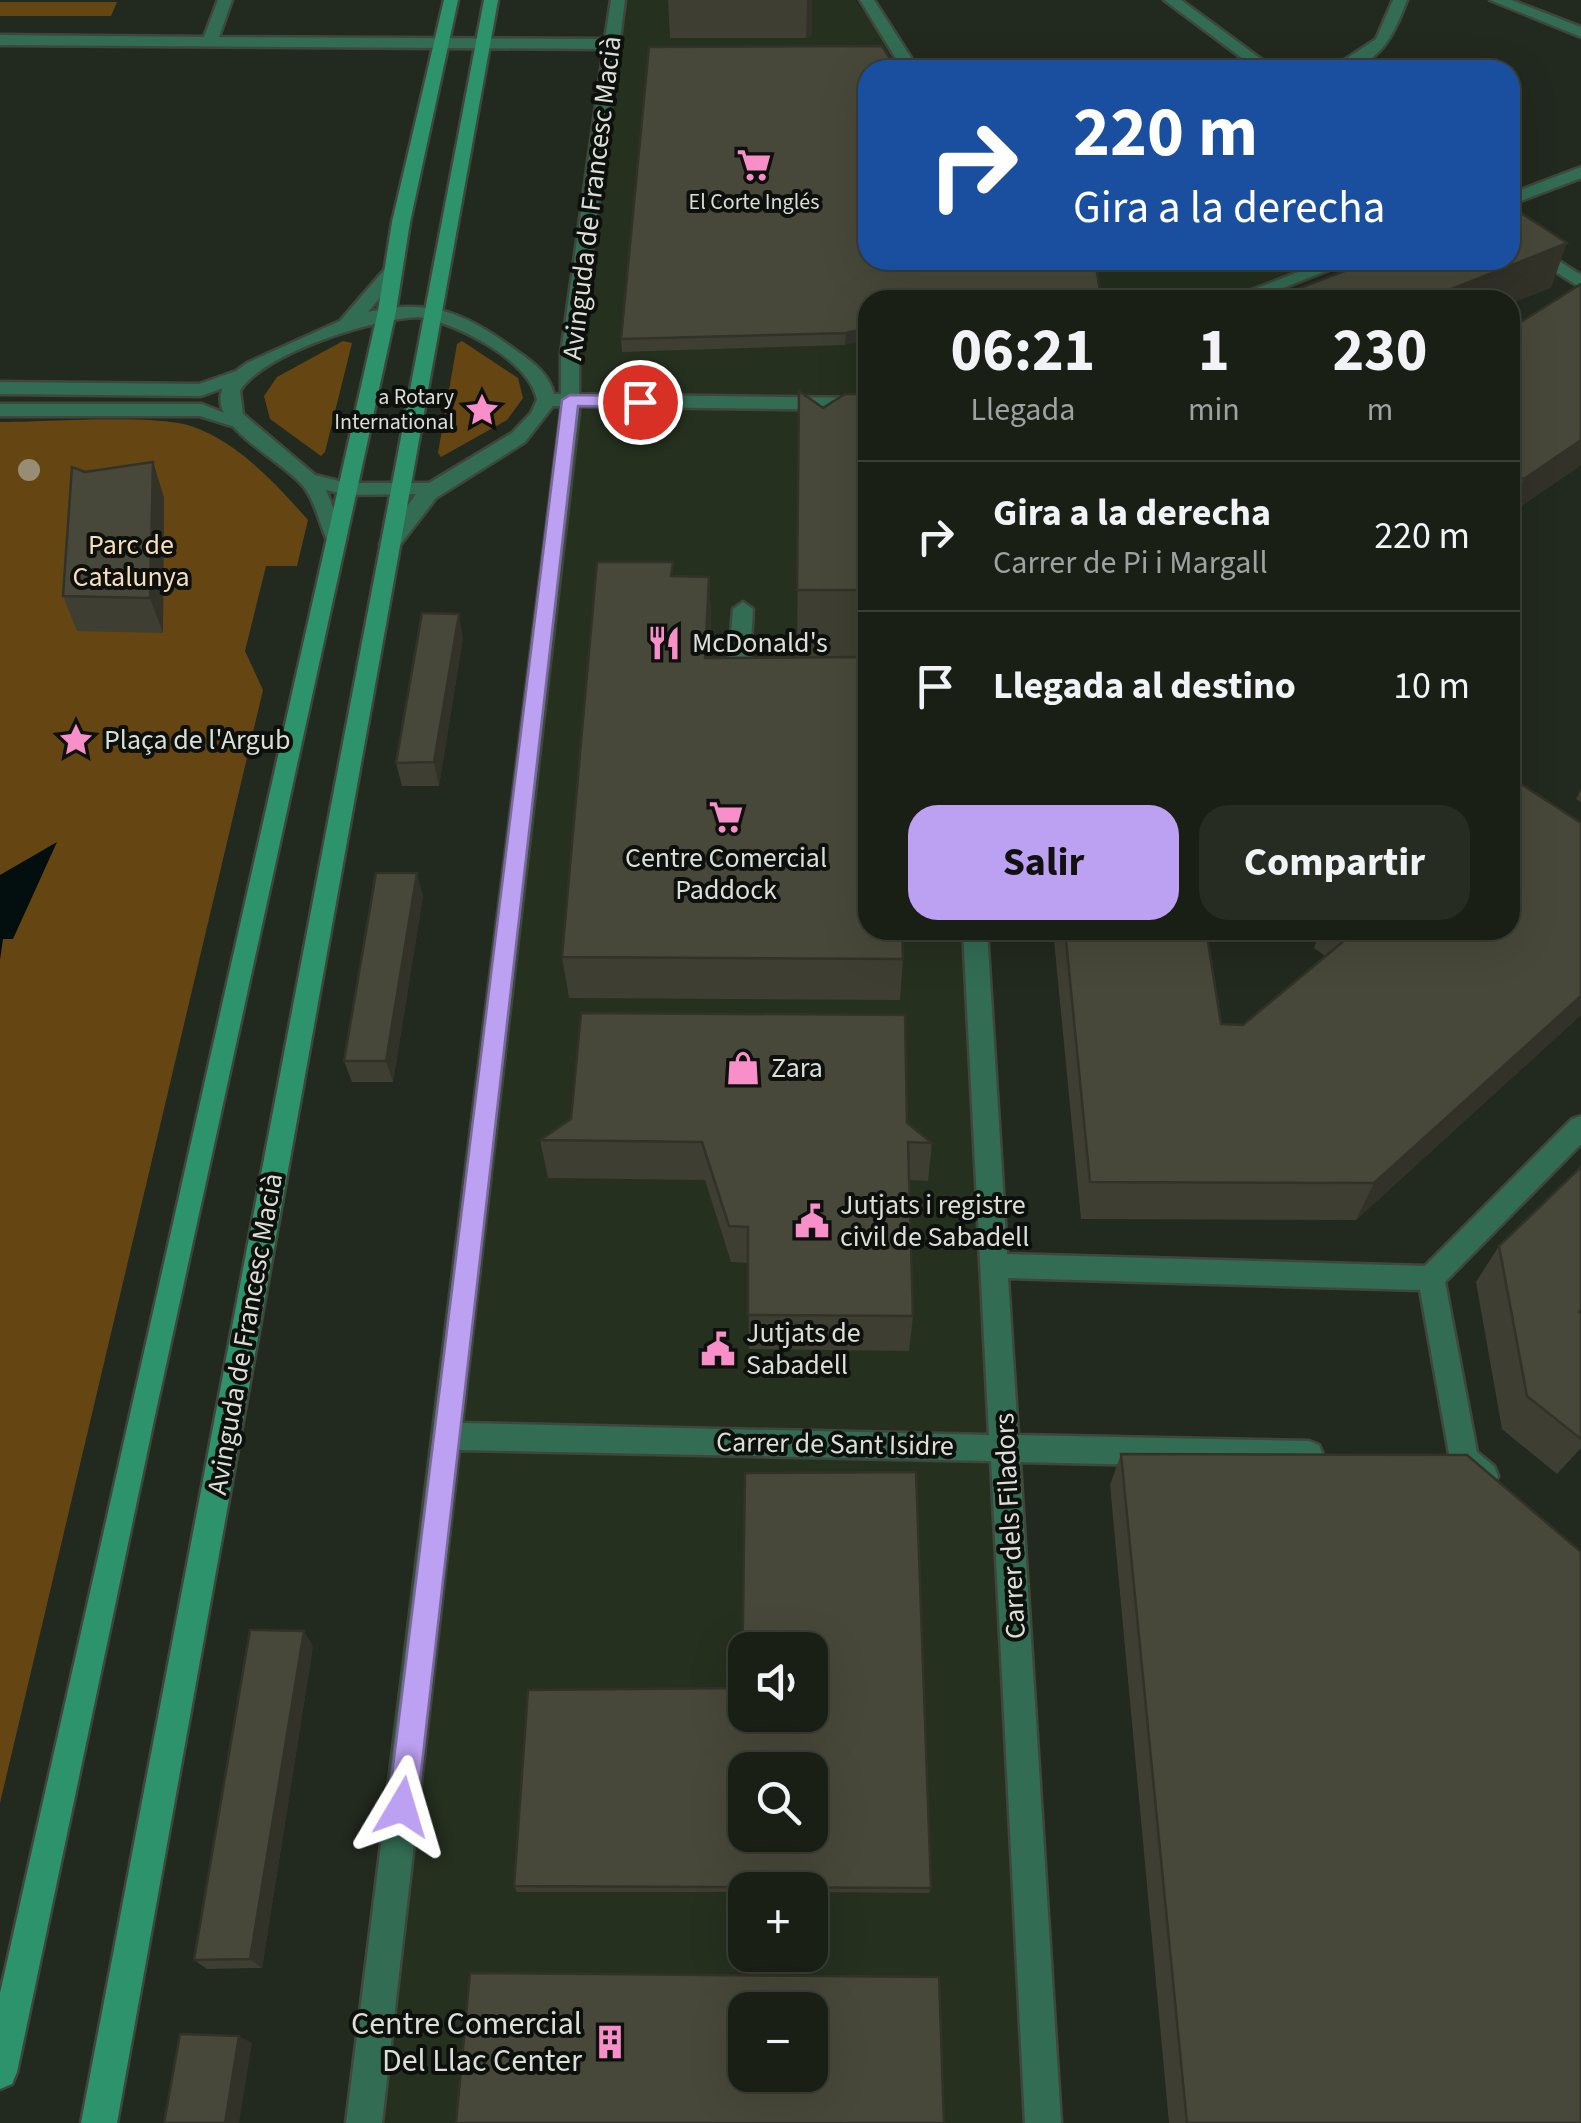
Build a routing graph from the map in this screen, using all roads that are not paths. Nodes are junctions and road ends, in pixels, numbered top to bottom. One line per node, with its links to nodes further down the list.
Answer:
1 (225, 0): 12 (street)
2 (450, 0): 13 (main road, Avinguda de Francesc Macià)
3 (492, 0): 11 (main road, Avinguda de Francesc Macià)
4 (618, 0): 14 (street, Avinguda de Francesc Macià)
5 (867, 0): 15 (street)
6 (1171, 0): 16 (street)
7 (1400, 0): 17 (street)
8 (1497, 0): 9 (street)
9 (1581, 32)
10 (0, 40): 12 (street)
11 (484, 42): 13 (street); 14 (street); 21 (main road, Avinguda de Francesc Macià)
12 (209, 43): 13 (street)
13 (441, 43): 23 (main road, Avinguda de Francesc Macià)
14 (612, 44): 32 (street, Avinguda de Francesc Macià)
15 (905, 60)
16 (1254, 60)
17 (1354, 60)
18 (1581, 172): 19 (street)
19 (1520, 196)
20 (1520, 242): 24 (street)
21 (440, 262): 27 (main road, Avinguda de Francesc Macià); 29 (street, Avinguda de Francesc Macià)
22 (1317, 270): 25 (street)
23 (391, 273): 26 (main road, Avinguda de Francesc Macià); 28 (street, Avinguda de Francesc Macià)
24 (1581, 283)
25 (1262, 290)
26 (387, 312): 27 (street, Avinguda de Francesc Macià); 28 (street, Avinguda de Francesc Macià); 38 (main road, Avinguda de Francesc Macià)
27 (430, 312): 29 (street, Avinguda de Francesc Macià); 39 (main road, Avinguda de Francesc Macià)
28 (345, 323): 30 (street, Avinguda de Francesc Macià)
29 (467, 324): 32 (street, Avinguda de Francesc Macià)
30 (239, 376): 31 (street, Avinguda de Francesc Macià); 35 (street)
31 (0, 388)
32 (558, 400): 33 (street); 37 (street, Avinguda de Francesc Macià); 48 (street, Avinguda de Francesc Macià)
33 (858, 404)
34 (0, 410): 35 (street)
35 (238, 422): 36 (street, Avinguda de Francesc Macià)
36 (309, 480): 38 (street, Avinguda de Francesc Macià); 40 (street, Avinguda de Francesc Macià)
37 (444, 480): 39 (street, Avinguda de Francesc Macià); 41 (street, Avinguda de Francesc Macià)
38 (347, 489): 39 (street, Avinguda de Francesc Macià); 40 (main road, Avinguda de Francesc Macià)
39 (399, 490): 41 (main road, Avinguda de Francesc Macià)
40 (336, 538): 52 (main road, Avinguda de Francesc Macià)
41 (390, 544): 53 (main road, Avinguda de Francesc Macià)
42 (744, 609): 43 (street)
43 (775, 683)
44 (977, 940): 46 (street, Carrer dels Filadors)
45 (1581, 1127): 47 (street)
46 (994, 1266): 47 (street); 49 (street, Carrer dels Filadors)
47 (1432, 1278): 51 (street)
48 (447, 1436): 49 (street, Carrer de Sant Isidre); 54 (street, Avinguda de Francesc Macià)
49 (1006, 1448): 50 (street, Carrer de Sant Isidre); 55 (street, Carrer dels Filadors)
50 (1344, 1456)
51 (1508, 1496)
52 (0, 2072)
53 (99, 2123)
54 (364, 2123)
55 (1042, 2123)

